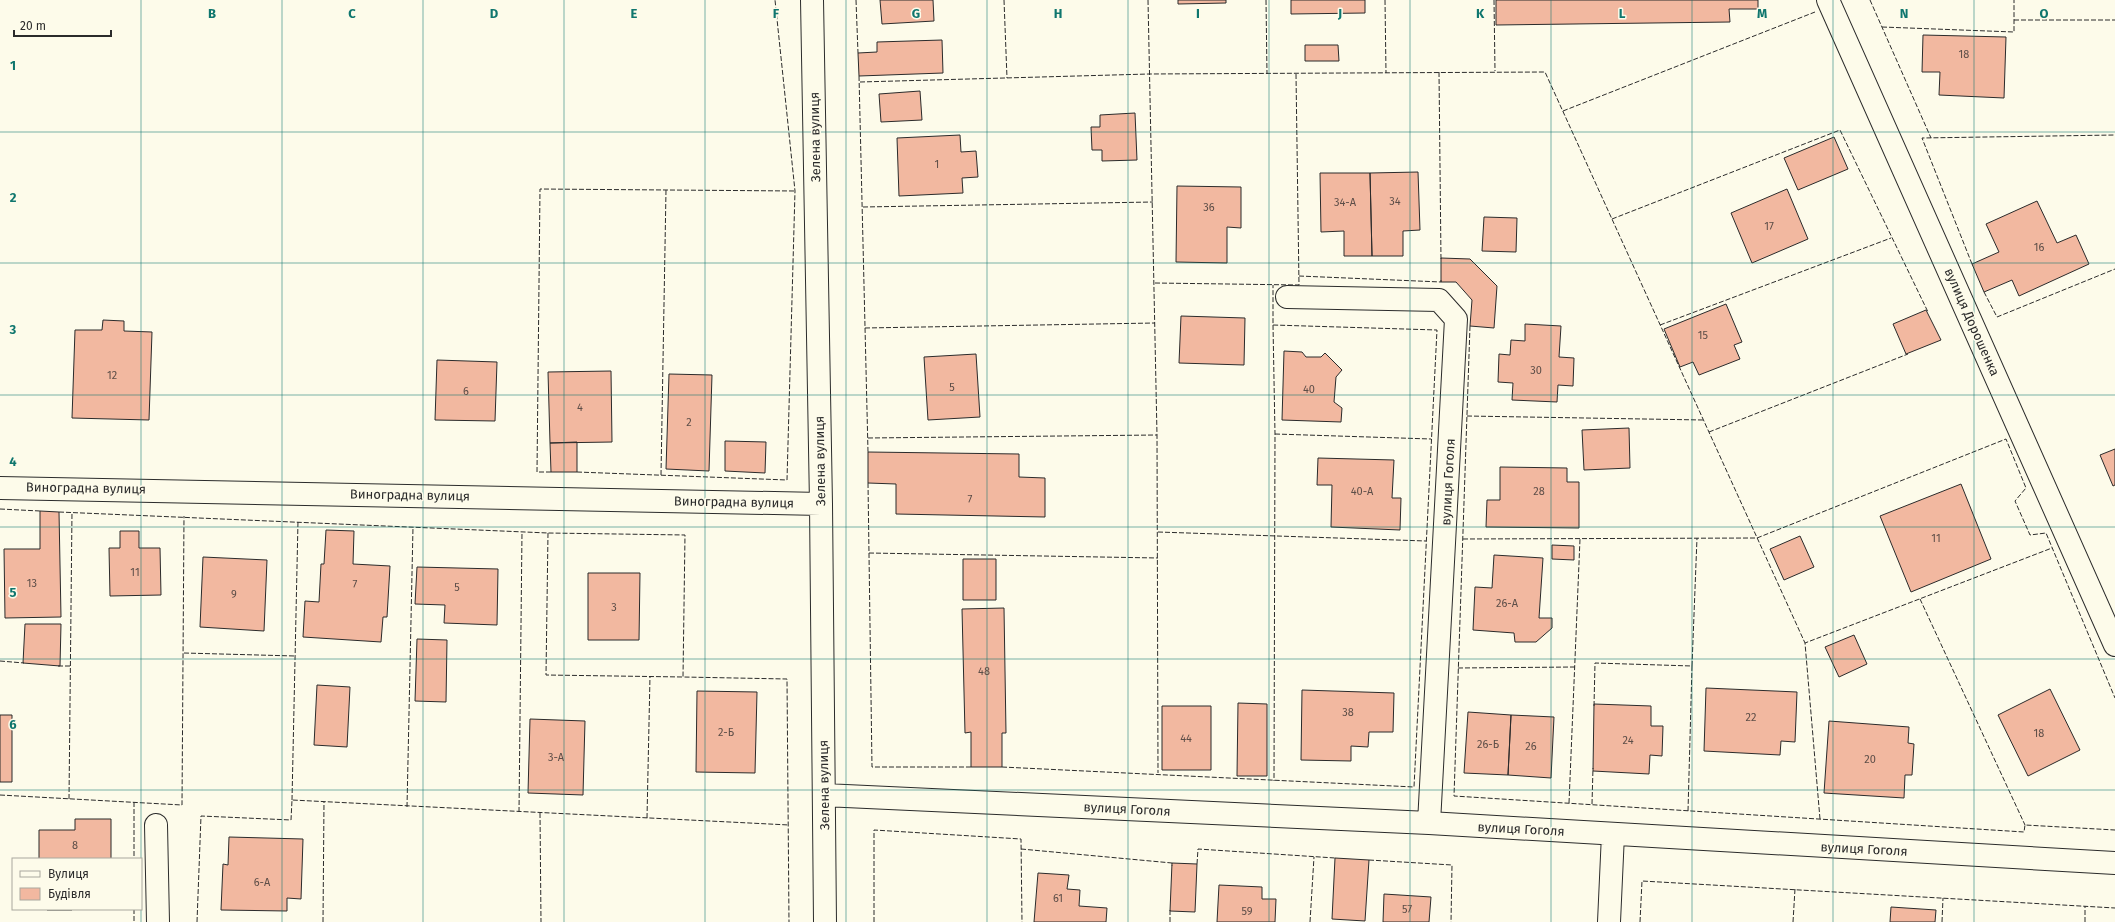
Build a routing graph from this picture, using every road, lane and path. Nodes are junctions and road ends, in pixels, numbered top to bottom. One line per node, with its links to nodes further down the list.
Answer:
1 (812, 0): 5 (street, Зелена вулиця)
2 (1828, 0): 6 (street, вулиця Дорошенка)
3 (1287, 297): 8 (street, вулиця Гоголя)
4 (0, 488): 5 (street, Виноградна вулиця)
5 (821, 504): 7 (street, Зелена вулиця)
6 (2115, 645)
7 (824, 795): 8 (street, вулиця Гоголя); 13 (street, Зелена вулиця)
8 (1430, 823): 10 (street, вулиця Гоголя)
9 (156, 825): 12 (street)
10 (1613, 834): 11 (street, вулиця Гоголя); 14 (street)
11 (2115, 863)
12 (158, 922)
13 (825, 922)
14 (1609, 922)

